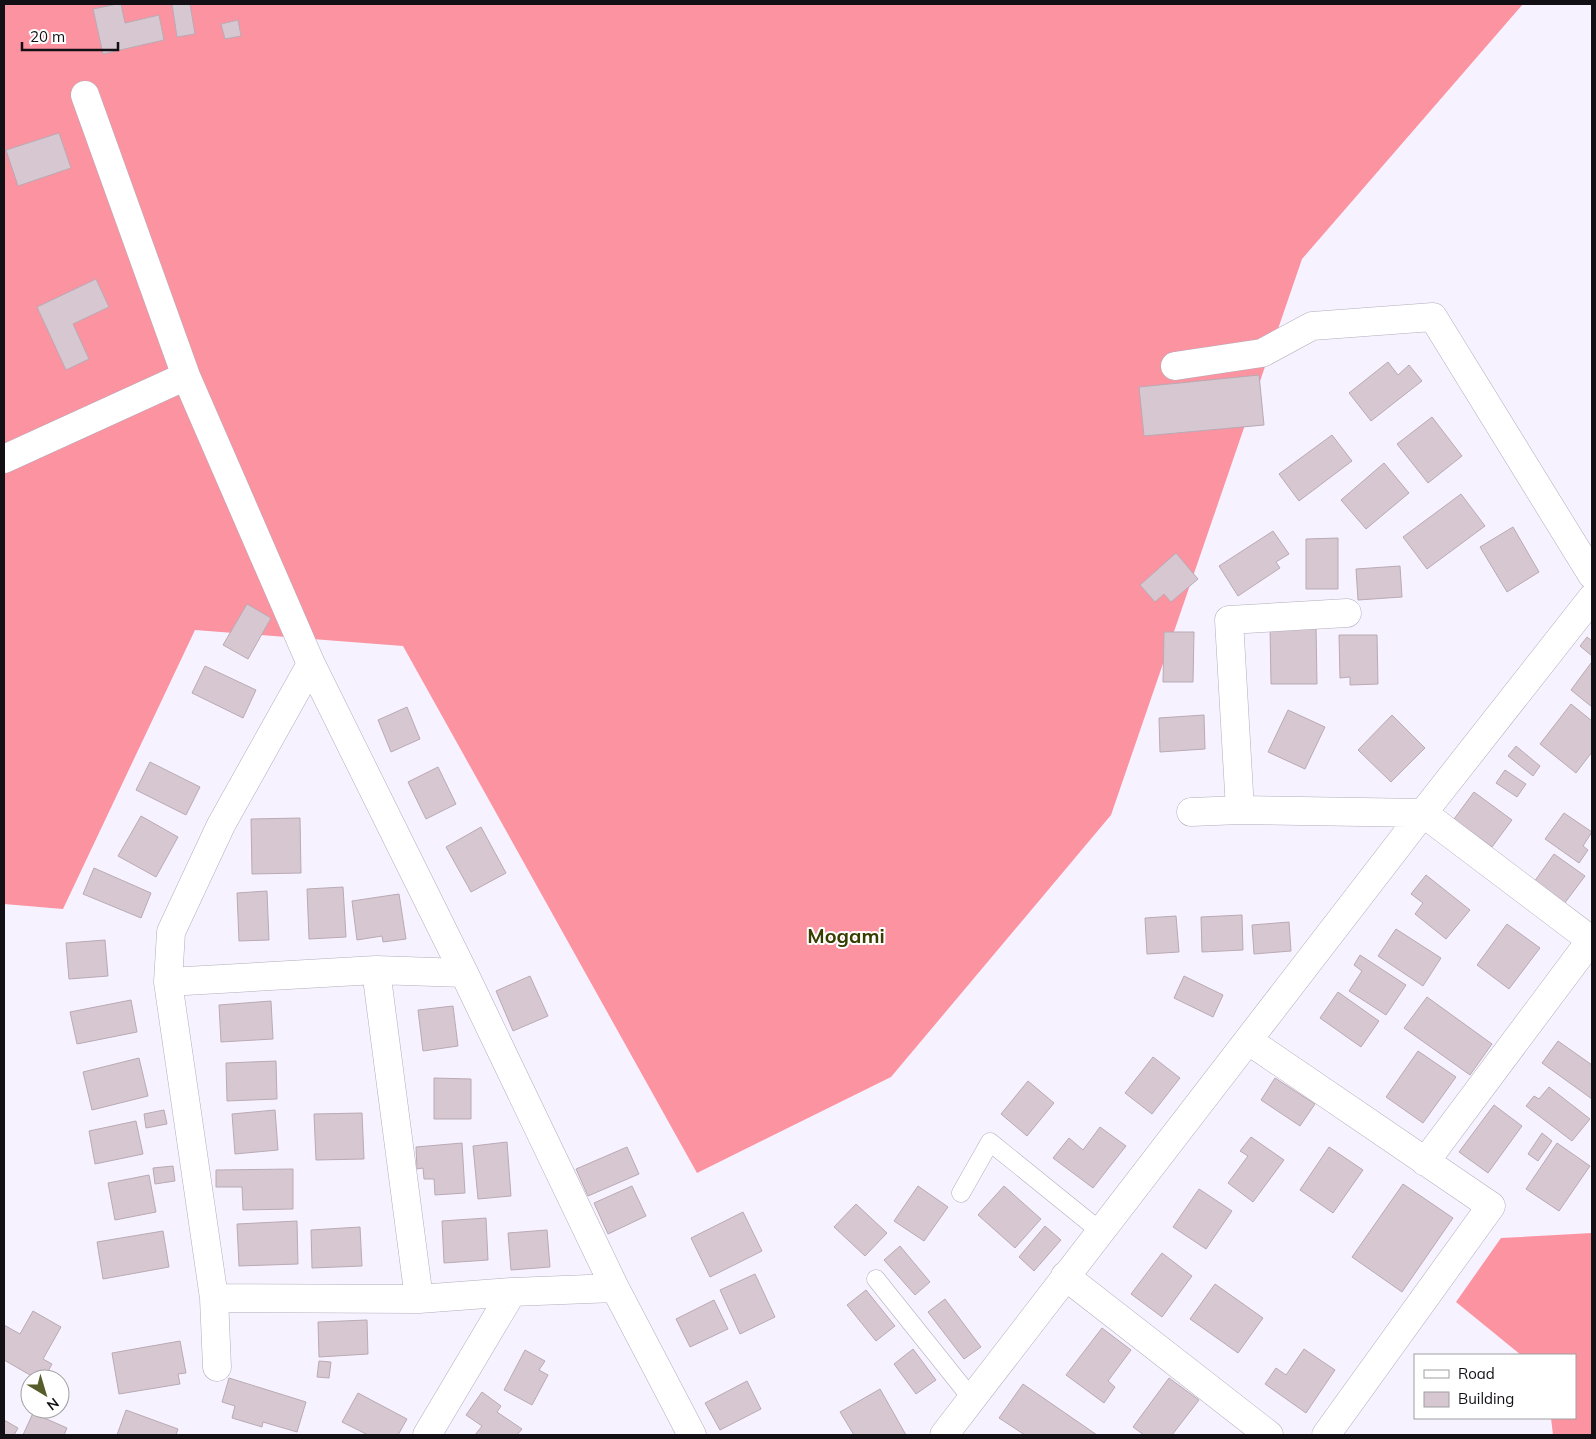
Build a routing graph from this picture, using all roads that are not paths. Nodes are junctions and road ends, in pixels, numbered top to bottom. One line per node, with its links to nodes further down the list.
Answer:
1 (85, 95): 3 (street)
2 (1175, 366): 5 (street)
3 (186, 376): 4 (street); 8 (street)
4 (4, 458)
5 (1592, 575)
6 (1592, 598): 11 (street)
7 (1347, 613): 9 (street)
8 (311, 664): 13 (street); 14 (street)
9 (1240, 810): 10 (street); 11 (street)
10 (1191, 812)
11 (1423, 813): 15 (street); 16 (street)
12 (376, 970): 13 (street); 14 (street); 24 (street)
13 (464, 972): 21 (street)
14 (168, 982): 23 (street)
15 (1249, 1041): 16 (street); 18 (street)
16 (1425, 1162): 31 (street)
17 (961, 1193): 18 (lane)
18 (1100, 1231): 19 (street)
19 (1065, 1276): 26 (street); 30 (street)
20 (876, 1279): 26 (lane)
21 (616, 1288): 22 (street); 28 (street)
22 (512, 1292): 24 (street); 27 (street)
23 (214, 1298): 24 (street); 25 (street)
24 (419, 1299)
25 (217, 1367)
26 (972, 1398): 29 (street)
27 (427, 1435)
28 (692, 1435)
29 (944, 1435)
30 (1269, 1435)
31 (1326, 1435)

